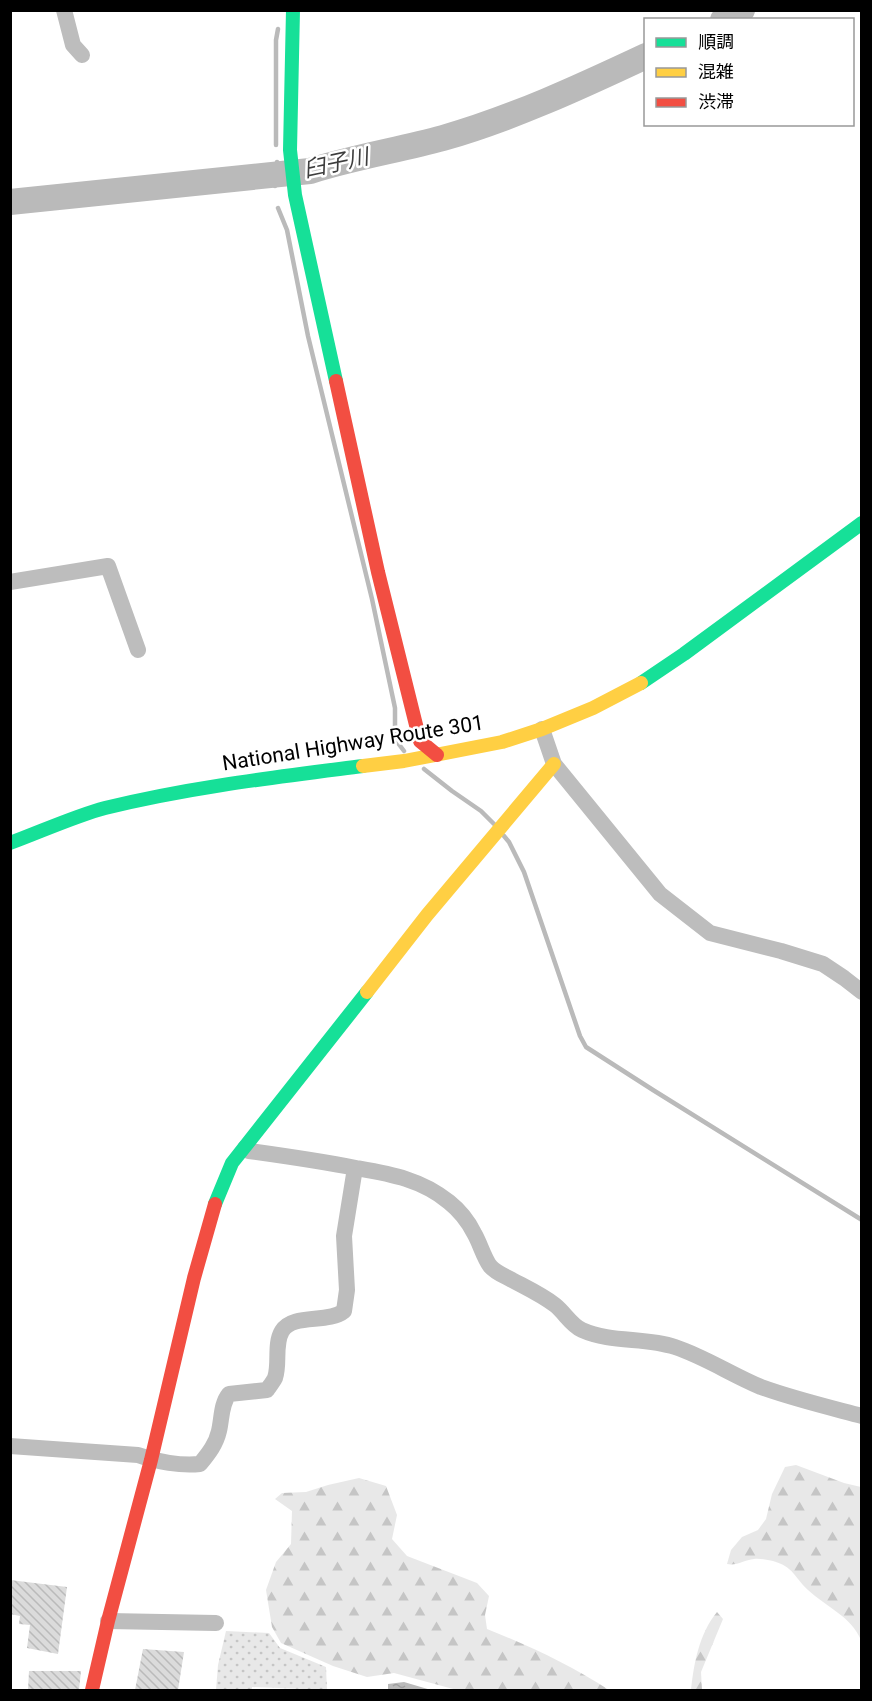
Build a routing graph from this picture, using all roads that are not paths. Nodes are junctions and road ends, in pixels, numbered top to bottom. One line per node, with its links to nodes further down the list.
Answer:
1 (64, 10): 3 (street)
2 (293, 10): 8 (main road)
3 (82, 55)
4 (861, 523): 7 (main road, National Highway Route 301)
5 (10, 582): 6 (street)
6 (138, 650)
7 (542, 729): 8 (main road, National Highway Route 301); 9 (street)
8 (430, 756): 10 (main road, National Highway Route 301)
9 (554, 764): 11 (street); 12 (main road)
10 (10, 843)
11 (861, 992)
12 (245, 1148): 13 (street); 16 (main road)
13 (355, 1168): 14 (street); 16 (street)
14 (861, 1416)
15 (10, 1446): 16 (street)
16 (151, 1460): 17 (main road)
17 (108, 1621): 18 (street); 19 (main road)
18 (216, 1623)
19 (92, 1690)

